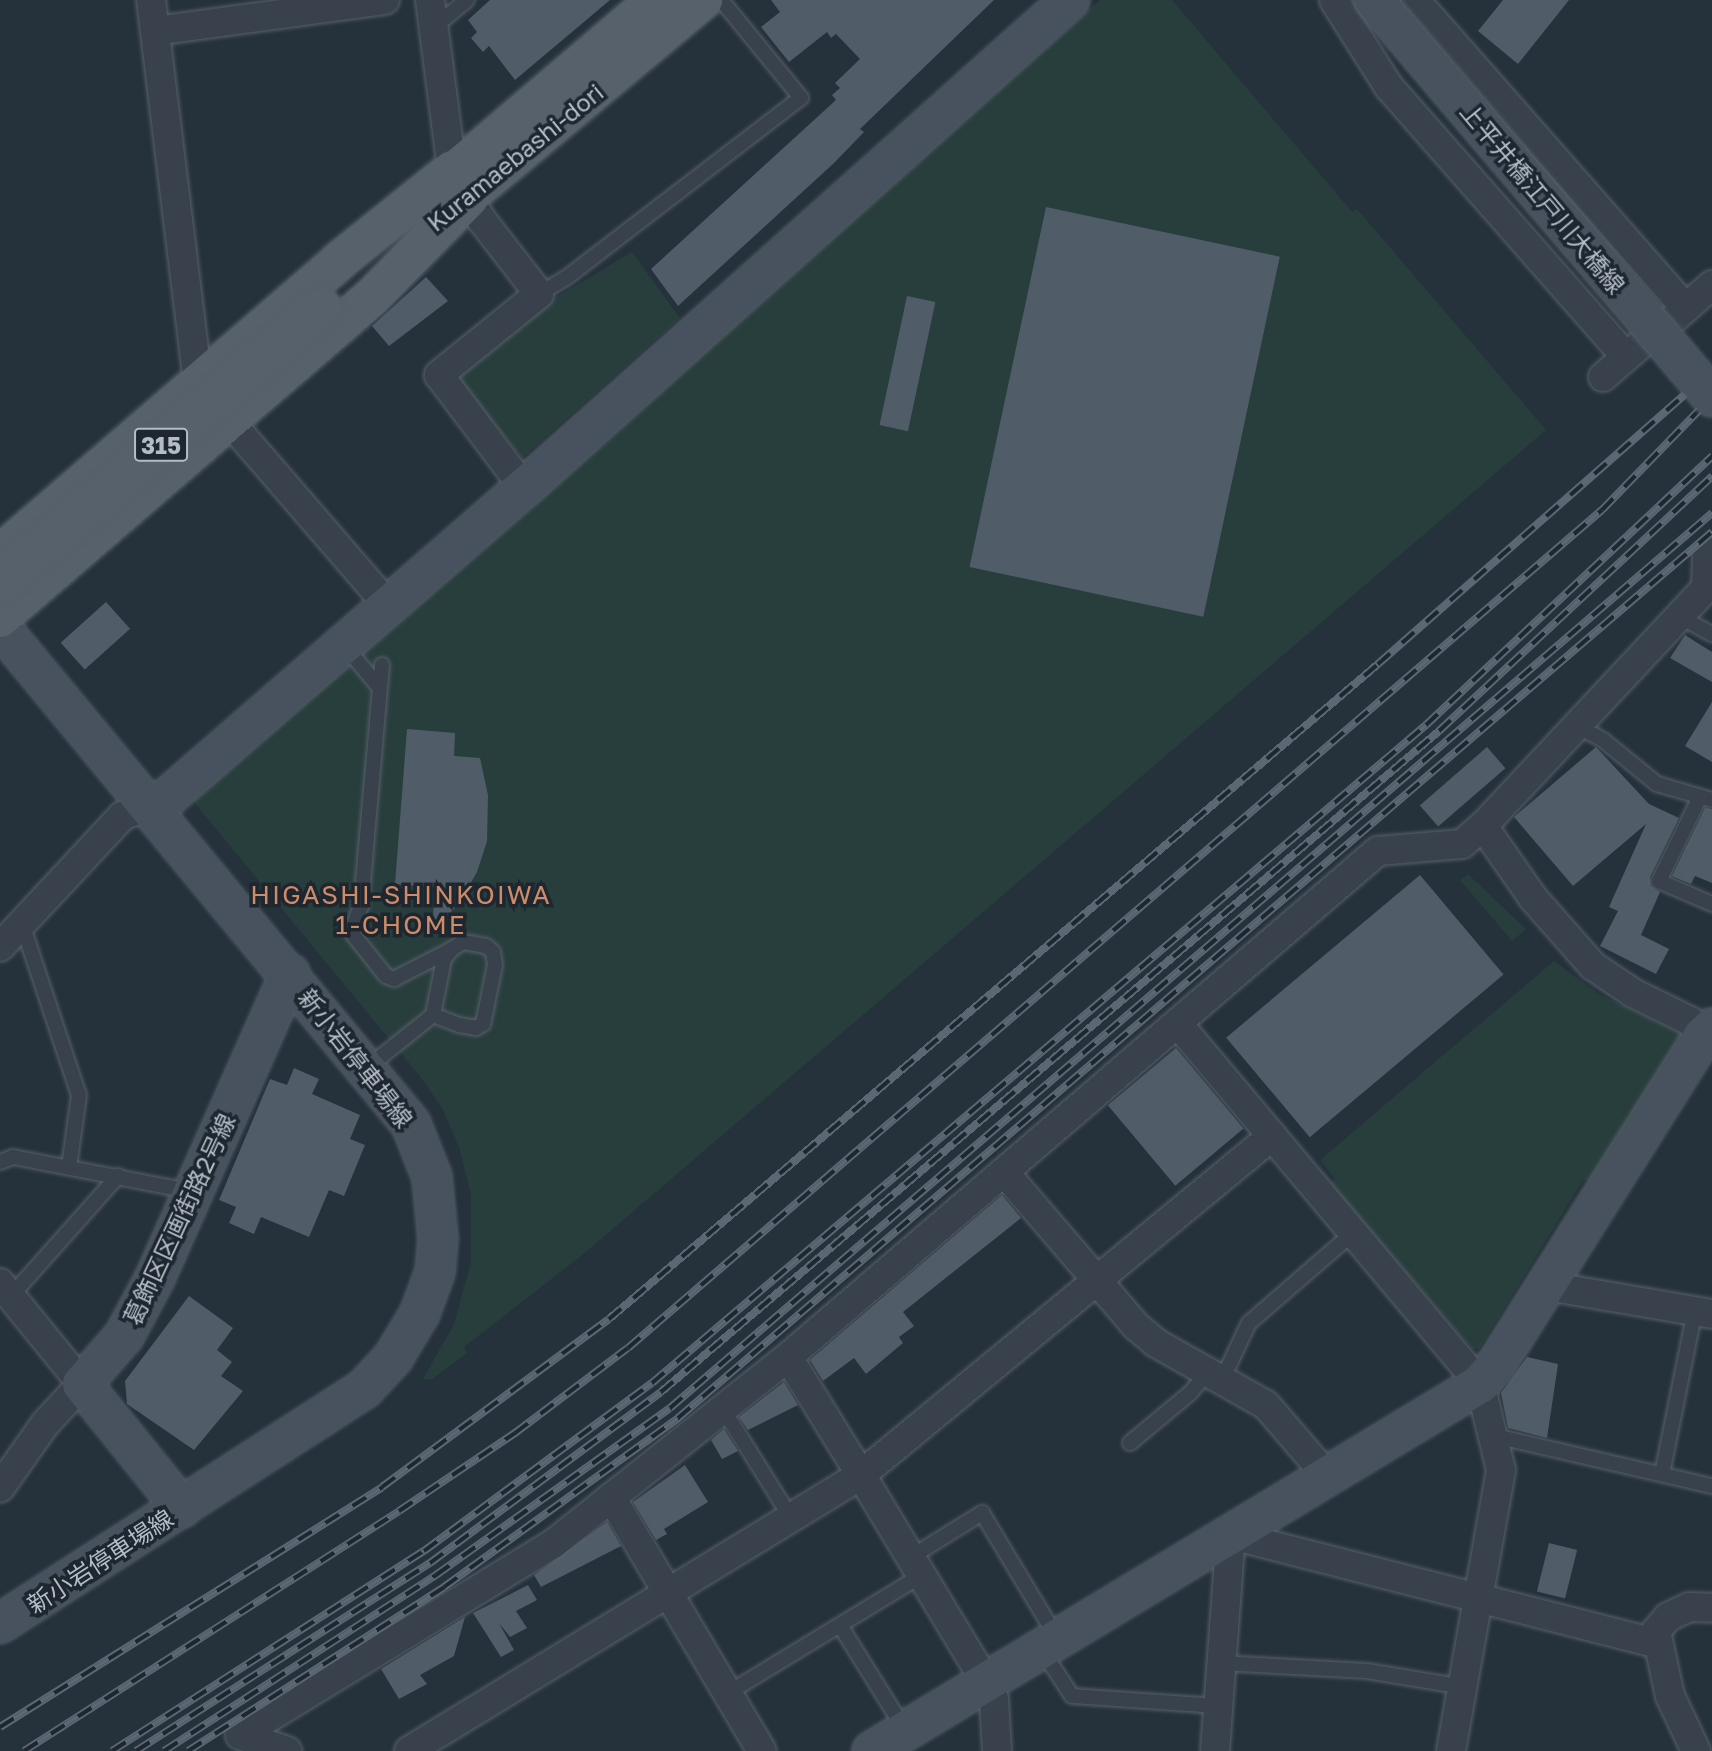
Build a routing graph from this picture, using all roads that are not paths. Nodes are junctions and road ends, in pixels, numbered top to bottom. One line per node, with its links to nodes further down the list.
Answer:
1 (151, 0): 12 (street)
2 (385, 0): 12 (street)
3 (430, 0): 11 (street)
4 (467, 0): 11 (lane)
5 (655, 0): 13 (main road, Kuramaebashi-dori / 315)
6 (703, 0): 13 (main road, Kuramaebashi-dori / 315)
7 (721, 0): 15 (lane)
8 (1070, 0): 22 (street)
9 (1415, 0): 16 (street)
10 (1354, 3): 17 (street); 20 (street, 上平井橋江戸川大橋線, bridge)
11 (433, 28): 13 (street)
12 (155, 31): 19 (street)
13 (461, 184): 15 (street); 19 (main road); 21 (main road); 26 (main road, Kuramaebashi-dori / 315, bridge)
14 (1712, 285): 16 (street)
15 (539, 294): 22 (street)
16 (1686, 308): 17 (street)
17 (1626, 357): 18 (street)
18 (1602, 377)
19 (198, 382): 23 (main road)
20 (1712, 397)
21 (230, 422): 25 (main road); 27 (street)
22 (524, 488): 27 (street)
23 (8, 546): 25 (main road)
24 (1712, 552): 28 (street)
25 (43, 582): 29 (main road)
26 (0, 583)
27 (388, 605): 32 (street)
28 (1679, 616): 31 (lane); 35 (street)
29 (0, 618)
30 (0, 627): 37 (street, 新小岩停車場線)
31 (1712, 634)
32 (343, 644): 34 (lane); 37 (street)
33 (382, 665): 34 (lane)
34 (379, 687): 42 (lane)
35 (1575, 725): 36 (lane); 38 (street)
36 (1706, 798): 39 (lane)
37 (150, 805): 40 (street); 43 (street, 新小岩停車場線)
38 (1483, 826): 45 (street); 46 (street)
39 (1712, 904)
40 (22, 924): 41 (street); 50 (lane)
41 (0, 947)
42 (452, 949): 44 (lane); 44 (lane)
43 (290, 974): 47 (street, 新小岩停車場線); 53 (street, 葛飾区区画街路2号線)
44 (433, 1015): 47 (lane)
45 (1178, 1024): 48 (street); 51 (street)
46 (1707, 1032): 56 (street)
47 (368, 1067): 72 (street, 新小岩停車場線)
48 (1272, 1136): 54 (street); 55 (street)
49 (0, 1161): 50 (lane)
50 (69, 1167): 52 (lane)
51 (1004, 1172): 55 (street); 59 (street)
52 (118, 1176): 53 (lane); 57 (lane)
53 (194, 1192): 61 (street, 葛飾区区画街路2号線)
54 (1353, 1233): 60 (lane); 62 (street)
55 (1097, 1280): 60 (street); 67 (street)
56 (1547, 1286): 58 (street); 62 (street)
57 (4, 1295): 61 (street)
58 (1703, 1312): 66 (lane)
59 (788, 1357): 63 (street); 67 (street)
60 (1215, 1376): 65 (lane); 68 (street)
61 (82, 1384): 70 (street); 72 (street)
62 (1480, 1384): 64 (street); 68 (street)
63 (723, 1409): 71 (street); 73 (lane)
64 (1494, 1436): 66 (lane); 77 (street)
65 (1130, 1443)
66 (1662, 1474): 69 (lane)
67 (861, 1475): 73 (street); 75 (street)
68 (1328, 1476): 74 (street)
69 (1712, 1486)
70 (0, 1488)
71 (611, 1497): 76 (street); 89 (street)
72 (182, 1508): 79 (street, 新小岩停車場線)
73 (791, 1518): 76 (street)
74 (1231, 1535): 77 (street); 81 (street); 83 (street)
75 (916, 1566): 80 (lane); 81 (lane); 84 (street)
76 (669, 1592): 86 (street); 90 (street)
77 (1477, 1598): 82 (street); 85 (street)
78 (1712, 1608): 82 (street)
79 (0, 1625)
80 (841, 1627): 86 (lane); 88 (lane)
81 (1049, 1644): 84 (street); 87 (lane)
82 (1658, 1644): 95 (street)
83 (1221, 1663): 85 (lane); 87 (street)
84 (986, 1682): 88 (street); 92 (street)
85 (1464, 1687): 94 (street)
86 (728, 1693): 91 (street)
87 (1218, 1706): 93 (street)
88 (887, 1744)
89 (288, 1751)
90 (409, 1751)
91 (762, 1751)
92 (998, 1751)
93 (1215, 1751)
94 (1451, 1751)
95 (1696, 1751)

